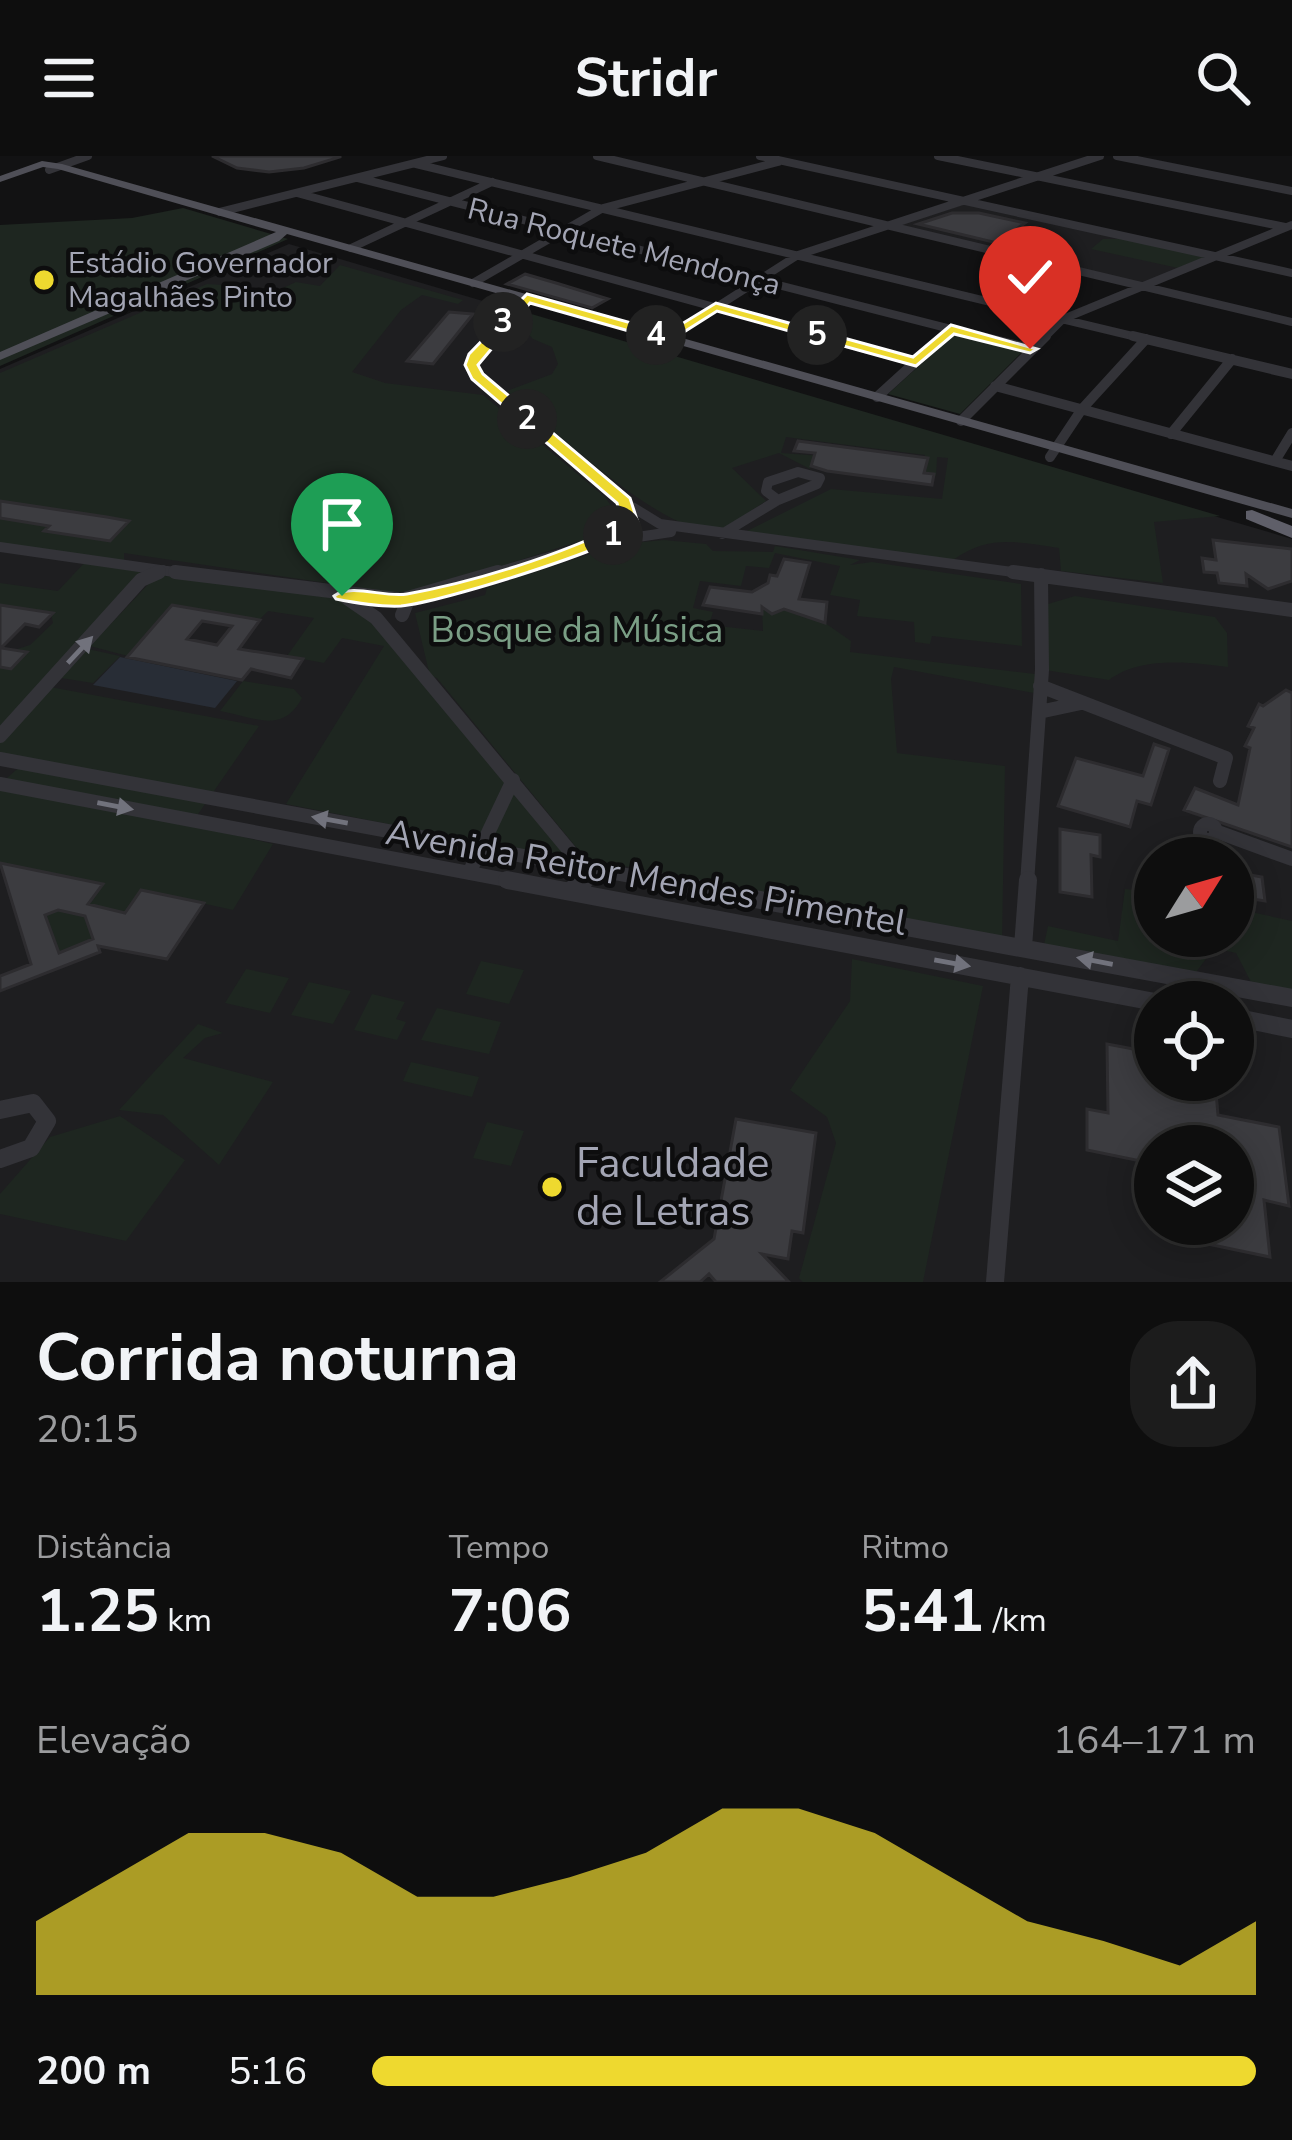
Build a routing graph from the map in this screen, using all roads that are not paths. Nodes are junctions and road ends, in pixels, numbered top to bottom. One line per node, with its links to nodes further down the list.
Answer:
1 (67, 156): 12 (street)
2 (88, 156): 12 (street)
3 (449, 156): 11 (street)
4 (597, 156): 17 (street)
5 (760, 156): 10 (street)
6 (800, 156): 10 (street)
7 (938, 156): 13 (street)
8 (1100, 156): 13 (street)
9 (1117, 156): 18 (street)
10 (783, 161): 17 (street); 21 (street)
11 (423, 163): 14 (street); 15 (street)
12 (50, 167): 16 (main road); 20 (main road)
13 (1036, 176): 21 (street); 27 (street)
14 (358, 178): 19 (street); 22 (street, Rua Roquete Mendonça)
15 (492, 182): 22 (street); 23 (street)
16 (0, 183)
17 (700, 183): 23 (street); 26 (street)
18 (1292, 191)
19 (297, 193): 24 (street); 25 (street)
20 (154, 198): 24 (main road); 29 (main road)
21 (964, 200): 26 (street); 33 (street)
22 (449, 202): 25 (street); 28 (street, Rua Roquete Mendonça)
23 (603, 208): 28 (street); 32 (street)
24 (220, 212): 29 (main road)
25 (404, 223): 30 (street); 31 (street)
26 (884, 226): 32 (street); 39 (street)
27 (1290, 227): 33 (street)
28 (562, 231): 31 (street); 37 (street, Rua Roquete Mendonça)
29 (280, 236): 30 (main road); 34 (main road); 36 (main road); 40 (main road)
30 (351, 248): 38 (main road)
31 (520, 254): 38 (street); 41 (street)
32 (798, 255): 37 (street); 43 (street)
33 (1219, 257): 35 (street); 39 (street)
34 (210, 267): 36 (main road); 45 (main road)
35 (1292, 273)
36 (201, 279): 42 (main road)
37 (756, 280): 41 (street); 46 (street, Rua Roquete Mendonça)
38 (473, 283): 40 (main road)
39 (1142, 287): 43 (street); 44 (street)
40 (522, 303): 47 (main road); 54 (main road); 66 (street)
41 (716, 307): 47 (street); 52 (street)
42 (115, 316): 45 (main road); 53 (main road)
43 (1064, 319): 48 (street); 49 (street)
44 (1292, 322)
45 (68, 326): 50 (main road)
46 (951, 329): 49 (street, Rua Roquete Mendonça); 52 (street)
47 (668, 338): 54 (main road)
48 (1146, 339): 51 (street); 58 (street)
49 (1030, 349): 56 (street)
50 (0, 356)
51 (1232, 359): 55 (street); 61 (street)
52 (916, 362): 57 (street)
53 (0, 368)
54 (763, 370): 57 (main road); 62 (main road)
55 (1292, 374)
56 (995, 386): 58 (street); 59 (street)
57 (877, 397): 59 (main road)
58 (1082, 410): 61 (street); 62 (street)
59 (962, 421): 62 (main road)
60 (1292, 433): 63 (street)
61 (1171, 434): 63 (street)
62 (1054, 452): 67 (main road); 68 (main road)
63 (1275, 461): 64 (street)
64 (1292, 466)
65 (778, 500): 71 (street)
66 (624, 502): 69 (street); 70 (street)
67 (1252, 515): 68 (highway)
68 (1291, 520)
69 (631, 525): 70 (street); 72 (street)
70 (652, 527): 71 (street); 72 (street)
71 (722, 534): 76 (street)
72 (598, 543): 79 (street)
73 (0, 547): 74 (street)
74 (130, 564): 75 (street); 77 (street)
75 (163, 568): 77 (street); 78 (street)
76 (1041, 575): 80 (street); 83 (street)
77 (141, 580): 86 (street, one-way to 77)
78 (342, 596): 79 (street); 81 (street)
79 (397, 608): 81 (street); 81 (street); 82 (street)
80 (1292, 610)
81 (373, 615): 82 (street)
82 (403, 650): 89 (street)
83 (1040, 686): 84 (street); 85 (street)
84 (1082, 702): 85 (street); 90 (street)
85 (1039, 712): 98 (street)
86 (0, 736)
87 (0, 759): 88 (street, Avenida Reitor Mendes Pimentel)
88 (24, 763): 91 (street); 93 (street, Avenida Reitor Mendes Pimentel, one-way to 88)
89 (513, 780): 93 (street); 95 (street)
90 (1220, 781)
91 (2, 785): 96 (street, Avenida Reitor Mendes Pimentel, one-way to 96)
92 (1218, 832): 94 (street)
93 (481, 848): 95 (street, Avenida Reitor Mendes Pimentel); 96 (street)
94 (1292, 859)
95 (583, 867): 97 (street); 98 (street, Avenida Reitor Mendes Pimentel)
96 (469, 873): 97 (street, Avenida Reitor Mendes Pimentel)
97 (567, 891): 99 (street, Avenida Reitor Mendes Pimentel, one-way to 99)
98 (1023, 947): 99 (street); 101 (street, Avenida Reitor Mendes Pimentel, one-way to 98)
99 (1020, 976): 100 (street, Avenida Reitor Mendes Pimentel); 110 (street)
100 (1134, 998)
101 (1292, 998)
102 (1254, 1021): 103 (street)
103 (1292, 1029)
104 (0, 1096): 105 (street)
105 (26, 1103): 106 (street); 107 (street)
106 (0, 1110)
107 (24, 1153): 108 (street); 109 (street)
108 (0, 1159)
109 (0, 1174)
110 (995, 1282)

